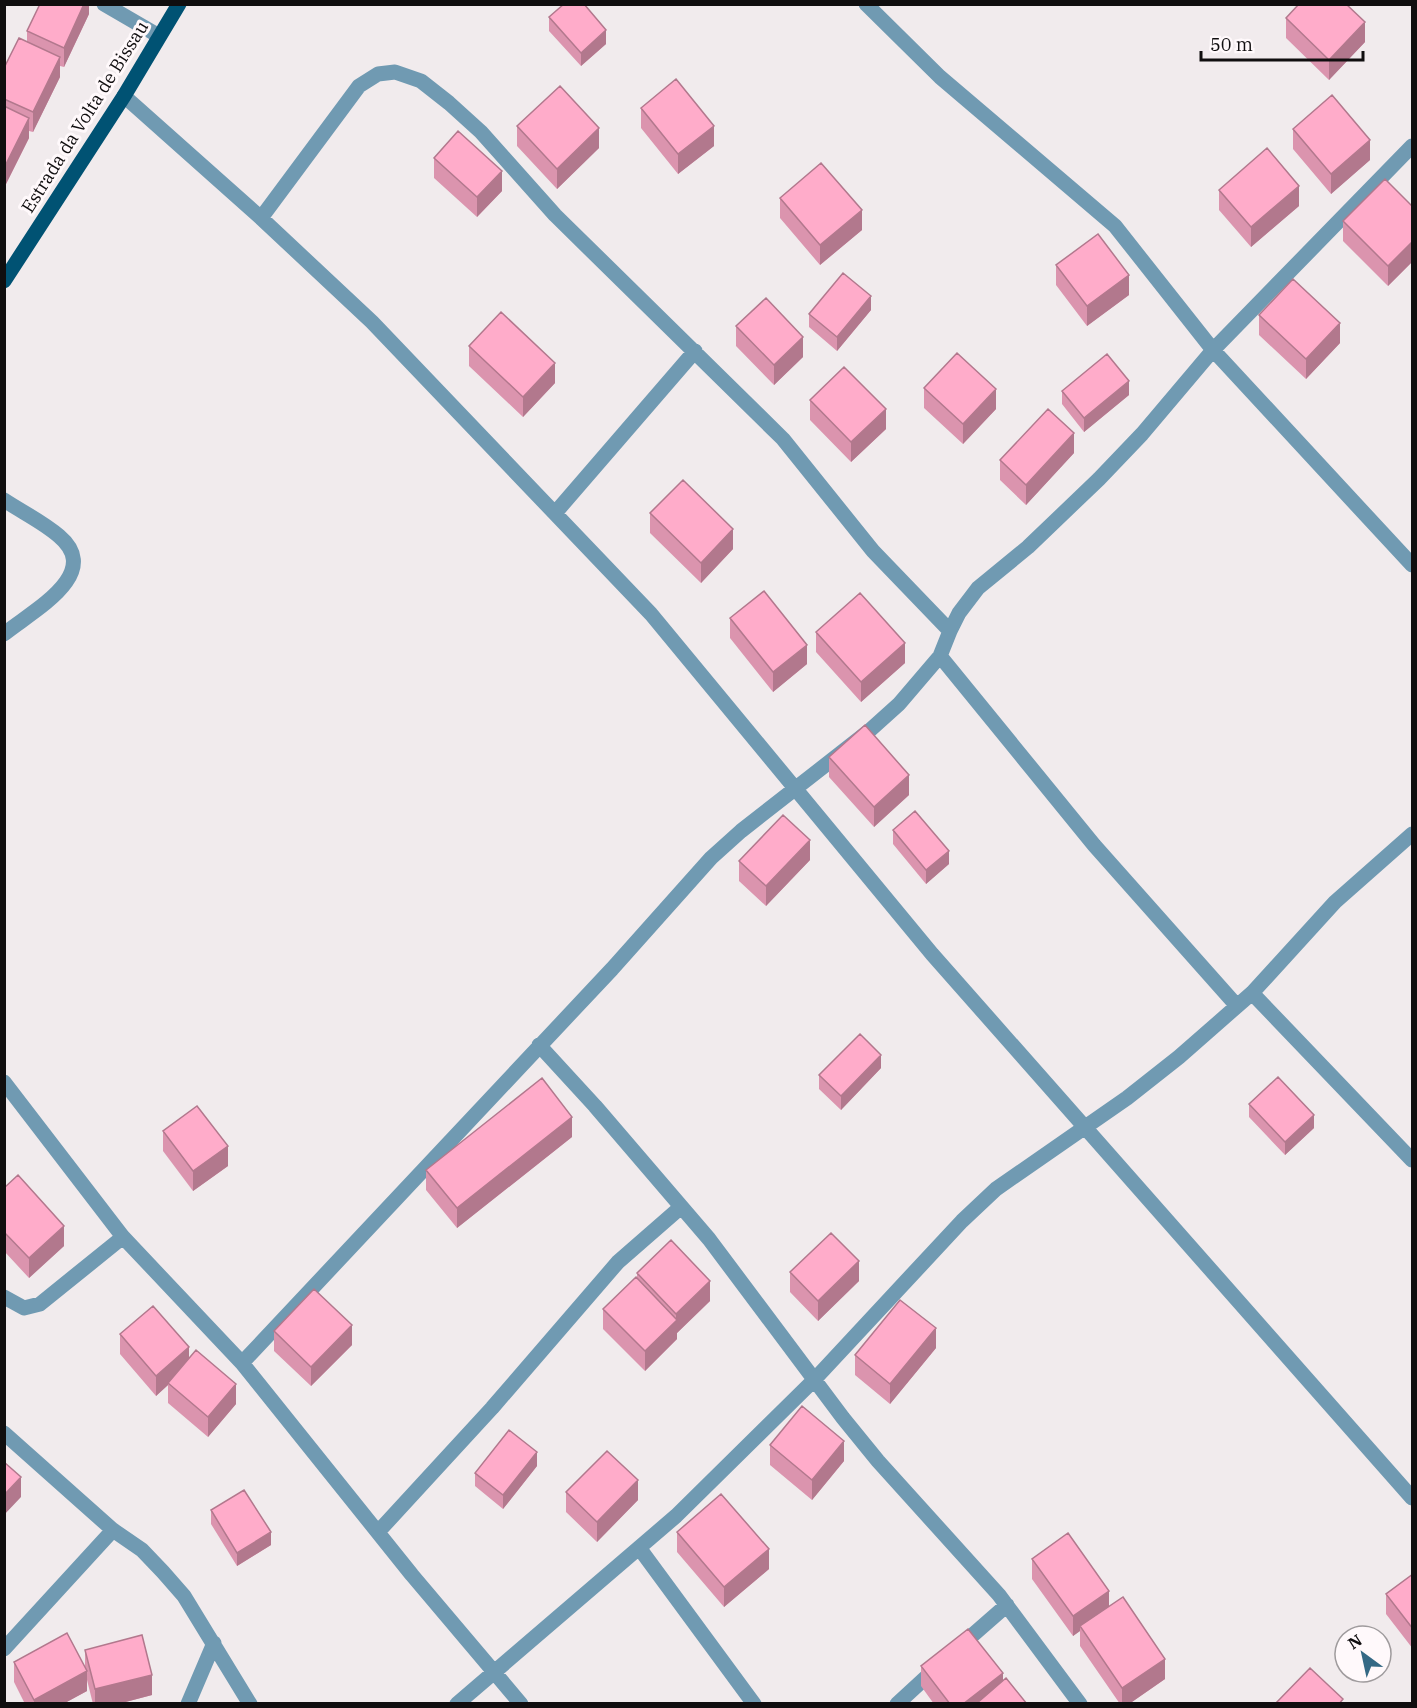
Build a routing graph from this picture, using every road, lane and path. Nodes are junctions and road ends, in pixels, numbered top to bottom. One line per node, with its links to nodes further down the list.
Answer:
1 (104, 4): 4 (street)
2 (178, 4): 4 (main road, Estrada da Volta de Bissau)
3 (866, 4): 9 (street)
4 (159, 36): 5 (main road, Estrada da Volta de Bissau)
5 (123, 96): 7 (street); 8 (main road, Estrada da Volta de Bissau)
6 (1413, 146): 9 (street)
7 (261, 218): 10 (street); 12 (street)
8 (4, 281)
9 (1213, 350): 13 (street); 14 (street)
10 (695, 351): 12 (street); 14 (street)
11 (4, 500): 15 (street)
12 (556, 512): 17 (street)
13 (1413, 565)
14 (950, 631): 16 (street)
15 (4, 634)
16 (940, 656): 17 (street); 20 (street)
17 (795, 789): 21 (street); 23 (street)
18 (1413, 834): 19 (street)
19 (1251, 993): 20 (street); 24 (street)
20 (1237, 1006): 23 (street)
21 (539, 1046): 25 (street); 28 (street)
22 (4, 1082): 26 (street)
23 (1087, 1126): 29 (street); 31 (street)
24 (1413, 1160)
25 (681, 1207): 29 (street); 33 (street)
26 (123, 1237): 27 (street); 28 (street)
27 (4, 1296)
28 (242, 1363): 33 (street)
29 (814, 1380): 34 (street); 35 (street)
30 (4, 1433): 32 (street)
31 (1413, 1498)
32 (113, 1530): 36 (street); 37 (street)
33 (378, 1532): 38 (street)
34 (640, 1549): 38 (street); 43 (street)
35 (1006, 1605): 44 (street); 45 (street)
36 (214, 1643): 39 (street); 40 (street)
37 (4, 1649)
38 (495, 1670): 41 (street); 42 (street)
39 (188, 1704)
40 (250, 1704)
41 (457, 1704)
42 (521, 1704)
43 (754, 1704)
44 (897, 1704)
45 (1080, 1704)

